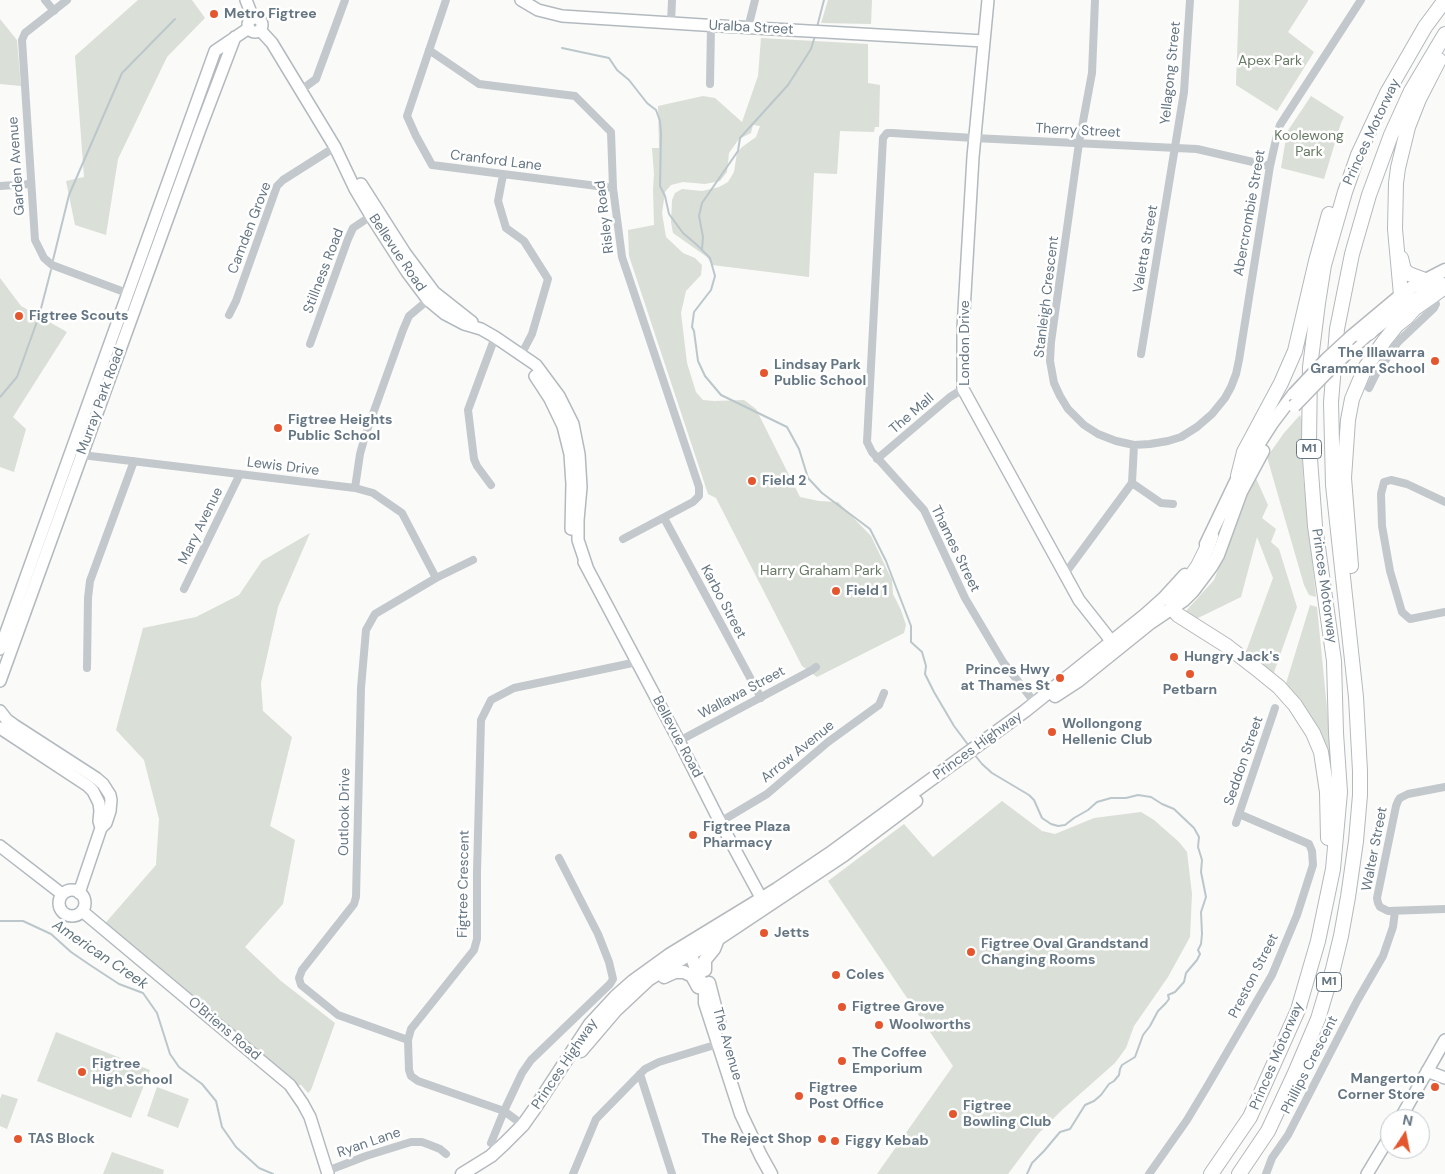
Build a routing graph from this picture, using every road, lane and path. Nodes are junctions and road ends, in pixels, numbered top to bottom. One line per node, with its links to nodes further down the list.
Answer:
1 (44, 0): 14 (street)
2 (66, 0): 14 (street, Garden Avenue)
3 (246, 0): 16 (street, Bellevue Road)
4 (345, 0): 26 (street)
5 (446, 0): 24 (street, Cranford Lane)
6 (521, 0): 15 (street, Uralba Street)
7 (672, 0): 15 (street)
8 (755, 0): 19 (street)
9 (988, 0): 22 (street, London Drive)
10 (1094, 0): 31 (street, Stanleigh Crescent)
11 (1190, 0): 32 (street, Yellagong Street)
12 (1361, 0): 34 (street, Abercrombie Street)
13 (1445, 0): 18 (highway, Princes Motorway / M1)
14 (54, 11): 36 (street, Garden Avenue)
15 (671, 23): 17 (street, Uralba Street)
16 (254, 26): 21 (street, Murray Park Road); 26 (street, Bellevue Road)
17 (712, 26): 19 (street, Uralba Street); 25 (street)
18 (1425, 27): 63 (highway); 100 (highway, Princes Motorway / M1)
19 (748, 28): 22 (street, Uralba Street)
20 (1445, 34): 92 (highway, Princes Motorway / M1)
21 (235, 37): 27 (street, Murray Park Road); 28 (street, Murray Park Road)
22 (984, 41): 30 (street, London Drive)
23 (1445, 49): 39 (highway)
24 (429, 50): 35 (street, Cranford Lane); 38 (street, Risley Road)
25 (710, 84)
26 (301, 90): 33 (street, Bellevue Road)
27 (188, 124): 28 (street); 44 (street, Murray Park Road)
28 (200, 129): 59 (street, Murray Park Road)
29 (884, 135): 30 (street, Therry Street); 60 (street, Thames Street)
30 (974, 138): 31 (street, Therry Street); 56 (street, London Drive)
31 (1079, 143): 32 (street, Therry Street); 58 (street, Stanleigh Crescent)
32 (1176, 148): 34 (street, Therry Street); 53 (street, Valetta Street)
33 (337, 150): 40 (street, Bellevue Road); 47 (street, Camden Grove); 48 (street, Bellevue Road)
34 (1270, 166): 49 (street, Abercrombie Street)
35 (503, 175): 38 (street, Cranford Lane); 54 (street)
36 (30, 184): 37 (street); 44 (street, Garden Avenue)
37 (0, 186)
38 (613, 188): 69 (street, Risley Road)
39 (1395, 205): 43 (highway); 45 (highway)
40 (371, 216): 46 (street, Bellevue Road); 52 (street, Stillness Road)
41 (1444, 274): 43 (main road, Princes Highway)
42 (1445, 287): 43 (highway)
43 (1429, 288): 45 (main road, Princes Highway); 50 (main road, Princes Highway); 55 (street); 92 (highway)
44 (127, 293): 79 (street, Murray Park Road)
45 (1401, 295): 50 (highway); 57 (main road, Princes Highway, bridge)
46 (428, 300): 48 (street, Bellevue Road); 66 (street)
47 (229, 315)
48 (481, 329): 51 (street, Bellevue Road)
49 (1243, 334): 58 (street, Stanleigh Crescent)
50 (1369, 334): 57 (main road, Princes Highway, bridge)
51 (495, 337): 54 (street, Bellevue Road); 65 (street)
52 (310, 344)
53 (1141, 354)
54 (522, 355): 80 (street, Bellevue Road)
55 (1369, 388)
56 (963, 389): 60 (street, The Mall); 73 (street, London Drive)
57 (1294, 400): 63 (main road, Princes Highway); 76 (main road, Princes Highway)
58 (1134, 445): 64 (street)
59 (82, 455): 61 (street, Lewis Drive); 83 (street, Murray Park Road)
60 (878, 459): 86 (street, Thames Street)
61 (134, 461): 62 (street, Lewis Drive); 82 (street)
62 (240, 474): 66 (street, Lewis Drive); 75 (street, Mary Avenue)
63 (1238, 476): 70 (main road, Princes Highway)
64 (1132, 483): 68 (street); 73 (street)
65 (491, 485)
66 (355, 488): 74 (street, Lewis Drive)
67 (1445, 502): 77 (street)
68 (1173, 504)
69 (664, 518): 71 (street); 85 (street, Karbo Street)
70 (1211, 536): 76 (highway); 78 (main road, Princes Highway)
71 (623, 539)
72 (473, 560): 74 (street, Outlook Drive)
73 (1064, 574): 78 (street, London Drive)
74 (436, 578): 112 (street, Outlook Drive)
75 (184, 589)
76 (1172, 608): 78 (main road, Princes Highway); 100 (highway)
77 (1445, 612)
78 (1115, 645): 86 (main road, Princes Highway); 91 (main road, Princes Highway)
79 (0, 649)
80 (637, 662): 90 (street, Bellevue Road); 112 (street, Figtree Crescent)
81 (816, 667): 85 (street, Wallawa Street)
82 (87, 668)
83 (0, 681)
84 (884, 693): 95 (street, Arrow Avenue)
85 (761, 698): 90 (street, Wallawa Street)
86 (1035, 704): 91 (main road, Princes Highway)
87 (1275, 708): 94 (street, Seddon Street)
88 (0, 711): 97 (street)
89 (0, 728): 97 (street)
90 (679, 740): 95 (street, Bellevue Road)
91 (980, 748): 103 (main road, Princes Highway)
92 (1360, 771): 133 (highway, Princes Motorway / M1)
93 (1445, 787): 106 (street, Walter Street)
94 (1239, 814): 96 (street, Seddon Street); 131 (street, Preston Street)
95 (720, 822): 103 (street, Bellevue Road)
96 (1236, 822)
97 (101, 828): 101 (street)
98 (0, 846): 102 (street)
99 (559, 858): 119 (street, Princes Highway)
100 (1328, 891): 132 (highway, Princes Motorway / M1)
101 (79, 893): 102 (street); 105 (street)
102 (62, 894): 105 (street)
103 (764, 903): 107 (main road, Princes Highway); 108 (main road, Princes Highway)
104 (1445, 909): 106 (street)
105 (82, 911): 125 (street, O'Briens Road)
106 (1394, 911): 134 (street, Phillips Crescent)
107 (718, 939): 108 (main road, Princes Highway); 109 (main road)
108 (692, 947): 109 (main road, The Avenue); 110 (main road, The Avenue); 111 (main road, Princes Highway); 120 (main road, Princes Highway)
109 (704, 970): 122 (main road, The Avenue)
110 (705, 1003): 111 (main road); 114 (main road, The Avenue)
111 (616, 1010): 127 (main road, Princes Highway)
112 (408, 1040): 119 (street, Figtree Crescent)
113 (1445, 1040): 115 (street)
114 (718, 1044): 116 (street); 122 (main road, The Avenue)
115 (1427, 1071): 117 (street); 118 (street)
116 (640, 1074): 128 (street); 129 (street)
117 (1445, 1078)
118 (1406, 1109)
119 (504, 1111): 120 (street, Figtree Crescent); 121 (street, Princes Highway)
120 (523, 1125): 126 (main road, Princes Highway)
121 (491, 1143)
122 (757, 1148): 130 (main road, The Avenue)
123 (1380, 1153): 135 (street)
124 (446, 1154): 125 (street, Ryan Lane)
125 (328, 1173)
126 (462, 1174)
127 (478, 1174)
128 (573, 1174)
129 (672, 1174)
130 (771, 1174)
131 (1149, 1174)
132 (1212, 1174)
133 (1239, 1174)
134 (1266, 1174)
135 (1367, 1174)

